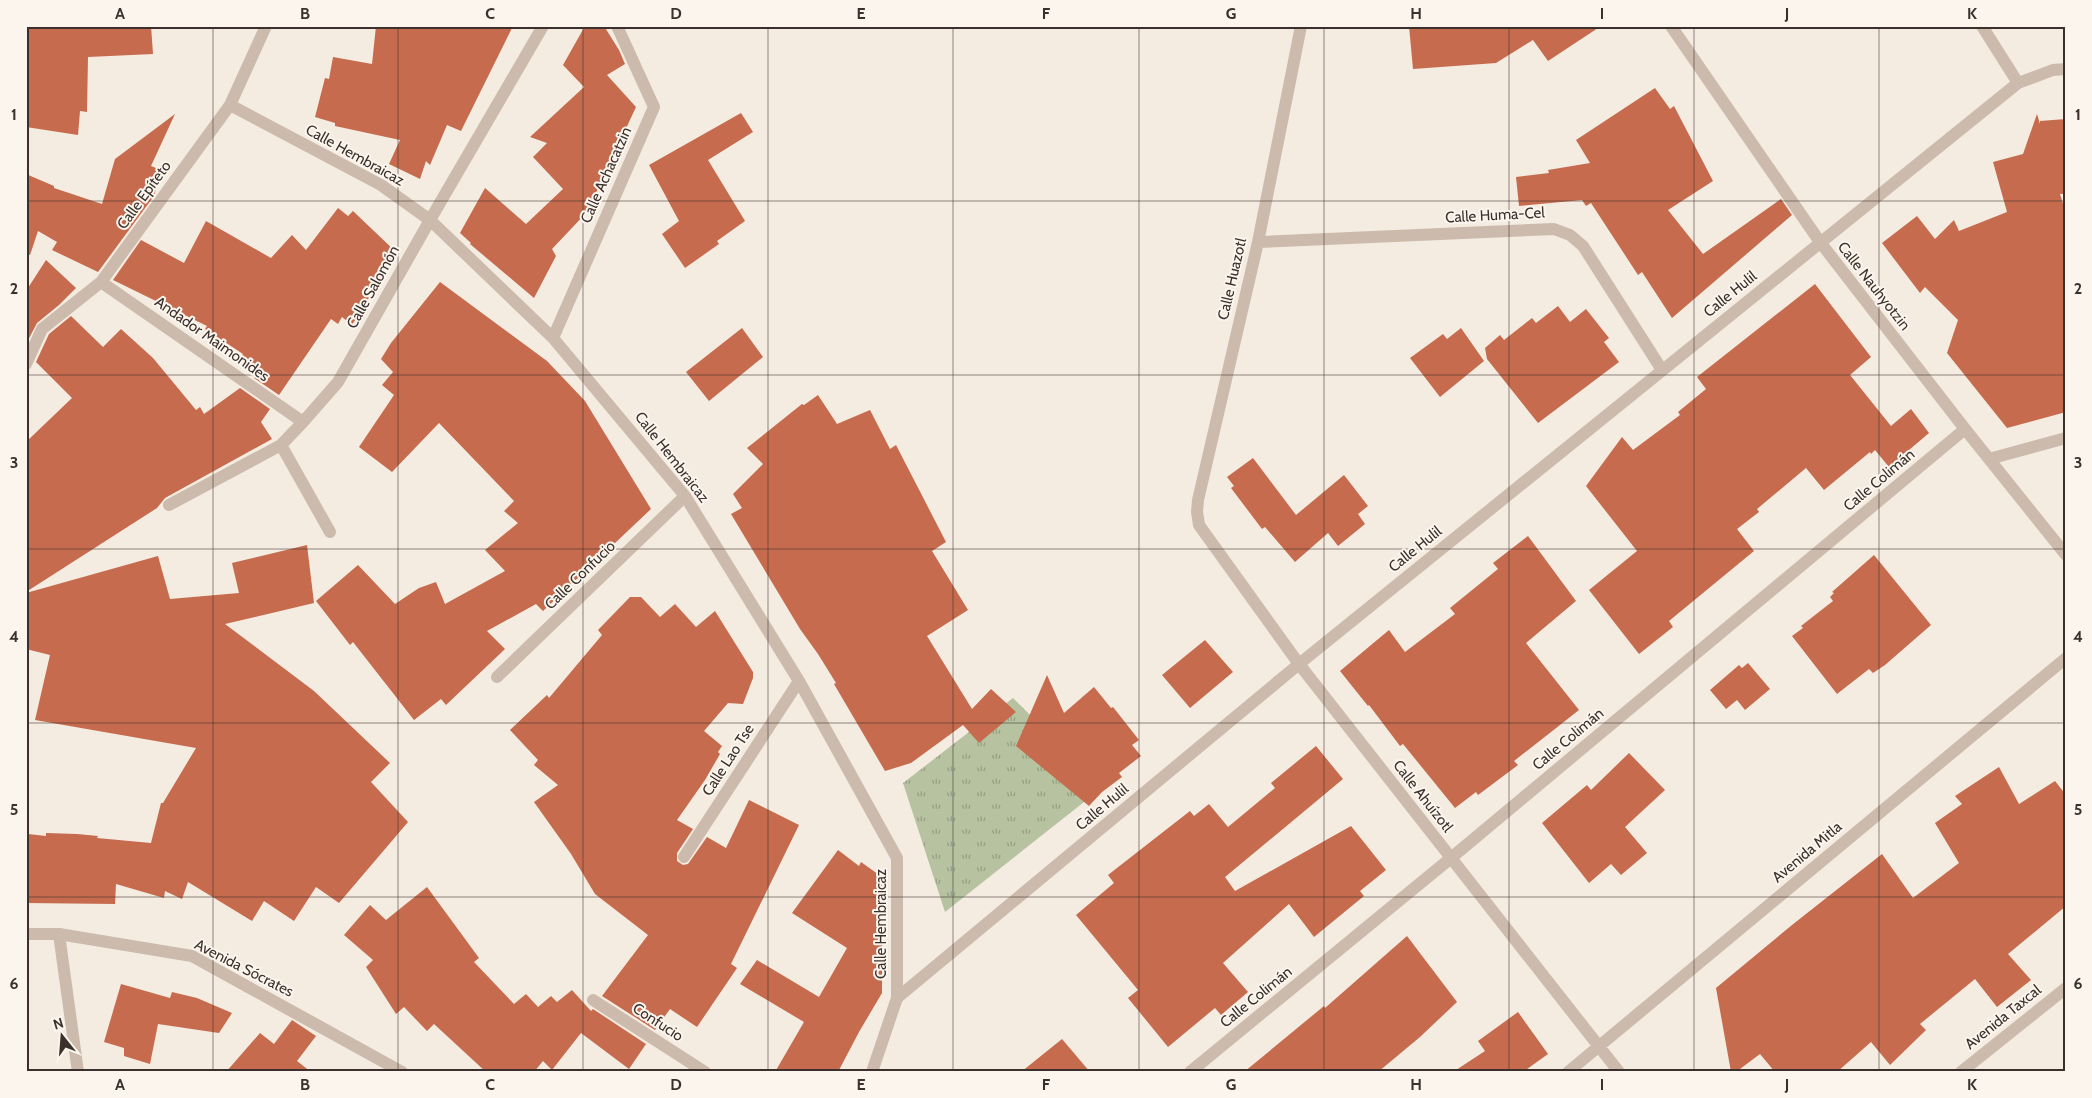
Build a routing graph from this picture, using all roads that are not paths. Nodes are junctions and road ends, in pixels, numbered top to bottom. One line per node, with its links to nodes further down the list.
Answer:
1 (266, 26): 9 (street, Calle Epíteto)
2 (543, 26): 10 (street, Calle Salomón)
3 (617, 26): 14 (street, Calle Achacatzin)
4 (1301, 26): 11 (street, Calle Huazotl)
5 (1671, 26): 12 (street, Calle Nauhyotzin)
6 (1982, 26): 8 (street)
7 (2066, 69): 8 (street)
8 (2018, 82): 12 (street, Calle Hulil)
9 (230, 105): 10 (street, Calle Hembraicaz); 13 (street, Calle Epíteto)
10 (430, 220): 14 (street, Calle Hembraicaz); 17 (street, Calle Salomón)
11 (1258, 242): 16 (street, Calle Huma-Cel); 25 (street, Calle Huazotl)
12 (1820, 242): 16 (street, Calle Hulil); 18 (street, Calle Nauhyotzin)
13 (101, 282): 15 (street, Calle Epíteto); 17 (street, Andador Maimonides)
14 (553, 338): 22 (street, Calle Hembraicaz)
15 (26, 364)
16 (1662, 370): 28 (street, Calle Hulil)
17 (303, 422): 20 (street, Calle Salomón)
18 (1965, 429): 21 (street, Calle Nauhyotzin); 32 (street, Calle Colimán)
19 (2066, 438): 21 (street)
20 (281, 445): 23 (street, Calle Salomón); 24 (street)
21 (1990, 459): 26 (street, Calle Nauhyotzin)
22 (685, 496): 29 (street, Calle Confucio); 30 (street, Calle Hembraicaz)
23 (169, 505)
24 (330, 532)
25 (1206, 536): 28 (street, Calle Ahuízotl)
26 (2066, 555)
27 (2066, 658): 38 (street, Avenida Mitla)
28 (1298, 664): 32 (street, Calle Ahuízotl); 36 (street, Calle Hulil)
29 (497, 677)
30 (799, 681): 31 (street, Calle Lao Tse); 36 (street, Calle Hembraicaz)
31 (684, 857)
32 (1451, 858): 38 (street, Calle Ahuízotl); 43 (street, Calle Colimán)
33 (26, 934): 34 (street, Avenida Sócrates)
34 (59, 934): 39 (street, Avenida Sócrates); 40 (street)
35 (2066, 988): 46 (street, Avenida Taxcal)
36 (897, 998): 42 (street)
37 (593, 1000): 41 (street, Confucio)
38 (1599, 1047): 44 (street, Avenida Mitla); 45 (street, Calle Ahuízotl)
39 (398, 1071)
40 (78, 1072)
41 (705, 1072)
42 (872, 1072)
43 (1190, 1072)
44 (1568, 1072)
45 (1619, 1072)
46 (1961, 1072)

